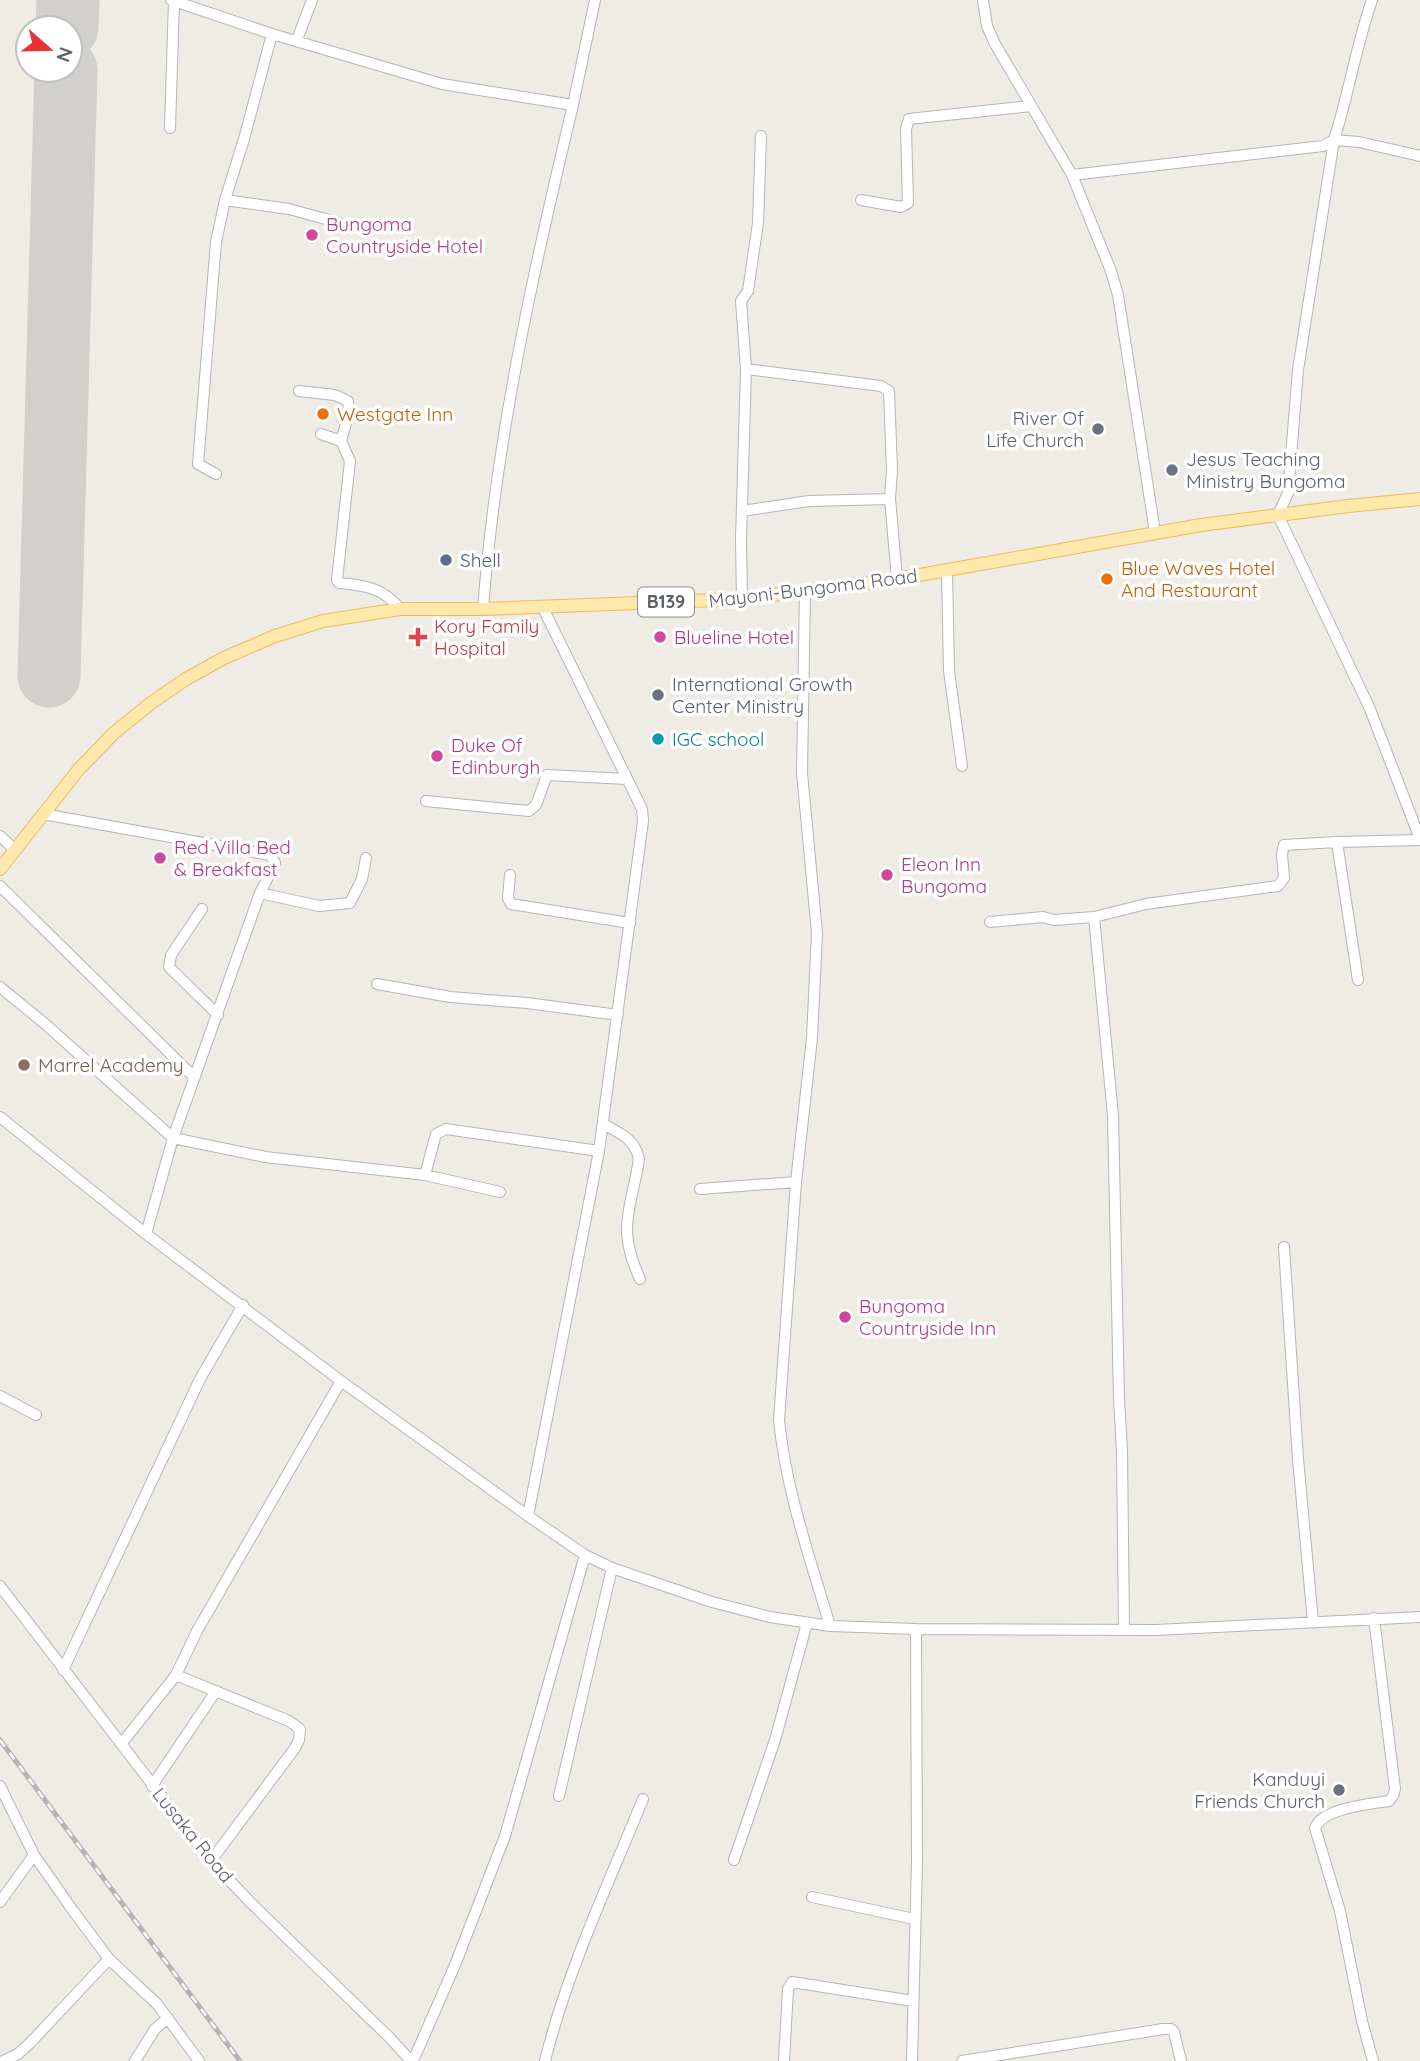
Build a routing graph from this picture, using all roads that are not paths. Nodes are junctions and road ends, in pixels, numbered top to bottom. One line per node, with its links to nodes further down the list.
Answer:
1 (172, 0): 6 (street); 11 (street)
2 (312, 0): 8 (street)
3 (595, 0): 9 (street)
4 (983, 0): 10 (street)
5 (1372, 0): 13 (street)
6 (197, 3): 7 (street)
7 (272, 34): 8 (street); 16 (street)
8 (297, 40): 9 (street)
9 (573, 106): 35 (street)
10 (1031, 106): 15 (street); 17 (street)
11 (170, 128)
12 (761, 136): 19 (street)
13 (1334, 140): 14 (street); 15 (street); 27 (street)
14 (1420, 156)
15 (1072, 175): 28 (street)
16 (225, 200): 18 (street); 23 (street)
17 (861, 200)
18 (340, 223)
19 (746, 369): 24 (street); 26 (street)
20 (299, 391): 22 (street)
21 (321, 434): 22 (street)
22 (341, 441): 34 (street)
23 (216, 474)
24 (890, 499): 26 (street); 30 (street)
25 (1420, 499): 27 (main road, Mayoni-Bungoma Road / B139)
26 (742, 511): 32 (street)
27 (1278, 515): 28 (main road, Mayoni-Bungoma Road / B139); 41 (street)
28 (1155, 532): 29 (main road, Mayoni-Bungoma Road / B139)
29 (947, 571): 30 (main road, Mayoni-Bungoma Road / B139); 36 (street)
30 (897, 579): 31 (main road, Mayoni-Bungoma Road / B139)
31 (805, 591): 32 (main road, Mayoni-Bungoma Road / B139); 64 (street)
32 (742, 599): 33 (main road, Mayoni-Bungoma Road / B139)
33 (542, 607): 35 (main road, Mayoni-Bungoma Road / B139); 37 (street)
34 (400, 609): 35 (main road, Mayoni-Bungoma Road / B139); 39 (main road, Mayoni-Bungoma Road / B139)
35 (484, 609)
36 (962, 766)
37 (627, 779): 38 (street); 52 (street)
38 (426, 801)
39 (43, 814): 43 (main road, Mayoni-Bungoma Road / B139); 48 (street)
40 (0, 836): 43 (street)
41 (1420, 839): 42 (street)
42 (1337, 842): 50 (street); 53 (street)
43 (14, 849): 45 (main road, Mayoni-Bungoma Road / B139)
44 (366, 858): 48 (street)
45 (0, 869)
46 (510, 875): 52 (street)
47 (0, 886): 58 (street)
48 (260, 893): 57 (street)
49 (202, 909): 57 (street)
50 (1094, 917): 51 (street); 84 (street)
51 (990, 922)
52 (630, 923): 56 (street)
53 (1358, 980)
54 (377, 984): 56 (street)
55 (0, 988): 61 (street)
56 (618, 1015): 60 (street)
57 (218, 1016): 58 (street)
58 (194, 1077): 61 (street)
59 (0, 1117): 67 (street)
60 (603, 1124): 62 (street); 69 (street)
61 (173, 1139): 63 (street); 67 (street)
62 (599, 1151): 63 (street); 74 (street)
63 (425, 1175): 66 (street)
64 (796, 1182): 65 (street); 82 (street)
65 (700, 1189)
66 (500, 1192)
67 (146, 1234): 70 (street)
68 (1284, 1247): 80 (street)
69 (640, 1279)
70 (243, 1306): 71 (street); 85 (street)
71 (341, 1381): 74 (street); 86 (street)
72 (0, 1396): 73 (street)
73 (36, 1415)
74 (528, 1516): 75 (street)
75 (585, 1555): 76 (street); 105 (street)
76 (612, 1568): 81 (street); 91 (street)
77 (0, 1586): 85 (street, Lusaka Road)
78 (1420, 1617): 79 (street)
79 (1374, 1618): 80 (street); 111 (street)
80 (1313, 1622): 84 (street)
81 (807, 1623): 82 (street); 94 (street)
82 (830, 1626): 83 (street)
83 (916, 1629): 84 (street); 98 (street)
84 (1124, 1629)
85 (64, 1670): 88 (street, Lusaka Road)
86 (176, 1675): 87 (street); 88 (street)
87 (216, 1691): 90 (street); 95 (street)
88 (122, 1743): 90 (street, Lusaka Road)
89 (0, 1786): 93 (street)
90 (152, 1786): 95 (street, Lusaka Road)
91 (559, 1796)
92 (643, 1799): 106 (street)
93 (34, 1855): 97 (street); 99 (street)
94 (734, 1860)
95 (211, 1861): 105 (street, Lusaka Road)
96 (811, 1897): 98 (street)
97 (0, 1902)
98 (914, 1919): 100 (street)
99 (109, 1959): 101 (street); 102 (street)
100 (913, 2001): 107 (street); 108 (street)
101 (168, 2018): 103 (street); 104 (street)
102 (3, 2061)
103 (135, 2061)
104 (199, 2061)
105 (412, 2061)
106 (545, 2061)
107 (784, 2061)
108 (912, 2061)
109 (962, 2061): 110 (street)
110 (1181, 2061)
111 (1373, 2061)

